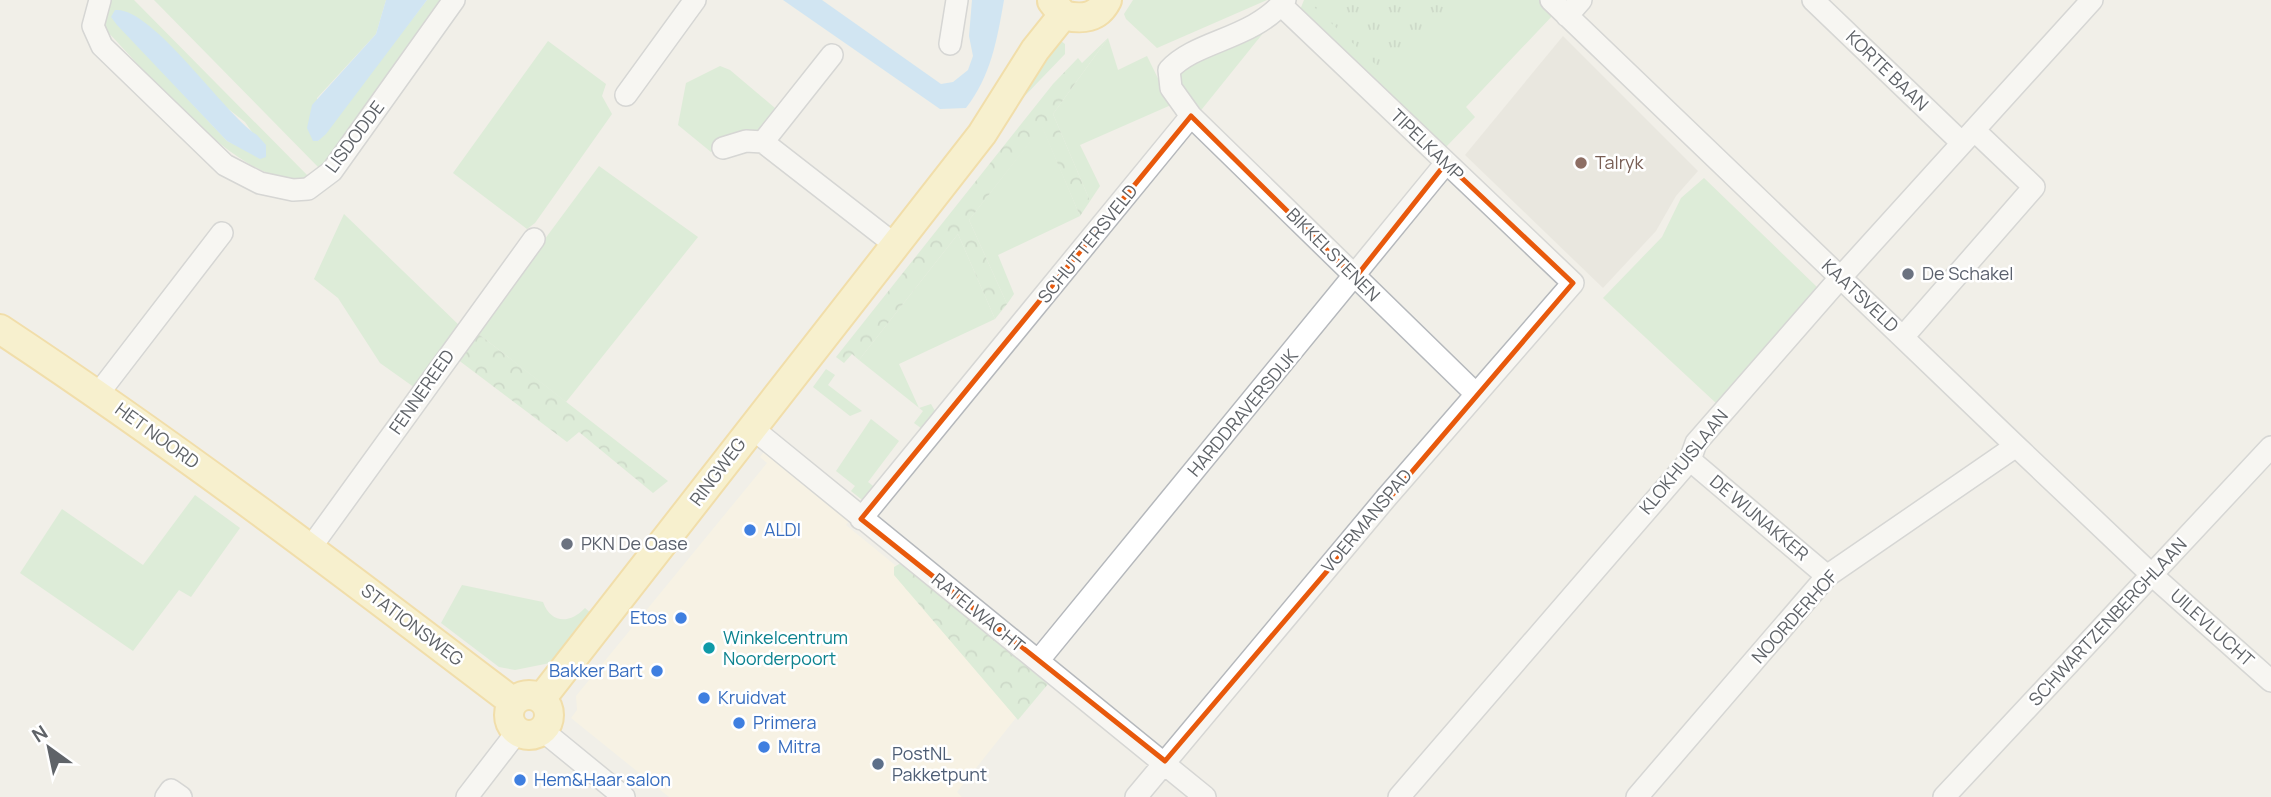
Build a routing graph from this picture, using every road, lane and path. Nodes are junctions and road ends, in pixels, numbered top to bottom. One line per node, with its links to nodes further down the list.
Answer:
1 (100, 0): 2 (street, LISDODDE)
2 (454, 0)
3 (695, 0): 14 (street)
4 (957, 0): 12 (street)
5 (1107, 0): 10 (main road)
6 (1551, 0): 11 (street)
7 (1813, 0): 16 (street, KORTE BAAN)
8 (1283, 3): 15 (street); 19 (street, TIPELKAMP)
9 (2080, 4): 16 (street, KLOKHUISLAAN)
10 (1058, 8): 22 (main road, RINGWEG)
11 (1574, 8): 24 (street, KAATSVELD)
12 (950, 44)
13 (832, 55): 17 (street)
14 (626, 95)
15 (1191, 116): 23 (street, BIKKELSTENEN); 34 (street, SCHUTTERSVELD)
16 (1967, 136): 24 (street, KLOKHUISLAAN); 27 (street)
17 (763, 142): 18 (street); 22 (street)
18 (723, 148)
19 (1446, 163): 23 (street, HARDDRAVERSDIJK); 25 (street, TIPELKAMP)
20 (222, 233): 28 (street)
21 (534, 239): 35 (street, FENNEREED)
22 (894, 244): 30 (main road, RINGWEG)
23 (1355, 278): 29 (street, BIKKELSTENEN); 38 (street, HARDDRAVERSDIJK)
24 (1840, 278): 27 (street, KAATSVELD); 33 (street, KLOKHUISLAAN)
25 (1573, 283): 29 (street, VOERMANSPAD)
26 (0, 329): 28 (main road, HET NOORD)
27 (1903, 337): 31 (street, KAATSVELD)
28 (98, 394): 35 (main road, HET NOORD)
29 (1476, 394): 43 (street, VOERMANSPAD)
30 (752, 428): 34 (street, RATELWACHT); 40 (main road, RINGWEG)
31 (2016, 446): 36 (street, KAATSVELD); 37 (street, NOORDERHOF)
32 (2271, 447): 36 (street, SCHWARTZENBERGHLAAN)
33 (1690, 460): 37 (street, DE WIJNAKKER); 50 (street, KLOKHUISLAAN)
34 (861, 519): 38 (street, RATELWACHT)
35 (311, 547): 41 (main road, STATIONSWEG)
36 (2152, 575): 39 (street, UILEVLUCHT); 52 (street, SCHWARTZENBERGHLAAN)
37 (1827, 576): 51 (street, NOORDERHOF)
38 (1038, 661): 43 (street, RATELWACHT)
39 (2271, 681)
40 (541, 699): 41 (main road); 42 (main road)
41 (513, 702): 42 (main road)
42 (530, 731): 46 (street); 47 (street)
43 (1164, 761): 48 (street, VOERMANSPAD); 49 (street, RATELWACHT)
44 (166, 797): 45 (street)
45 (181, 797)
46 (467, 797)
47 (624, 797)
48 (1136, 797)
49 (1205, 797)
50 (1399, 797)
51 (1637, 797)
52 (1944, 797)

